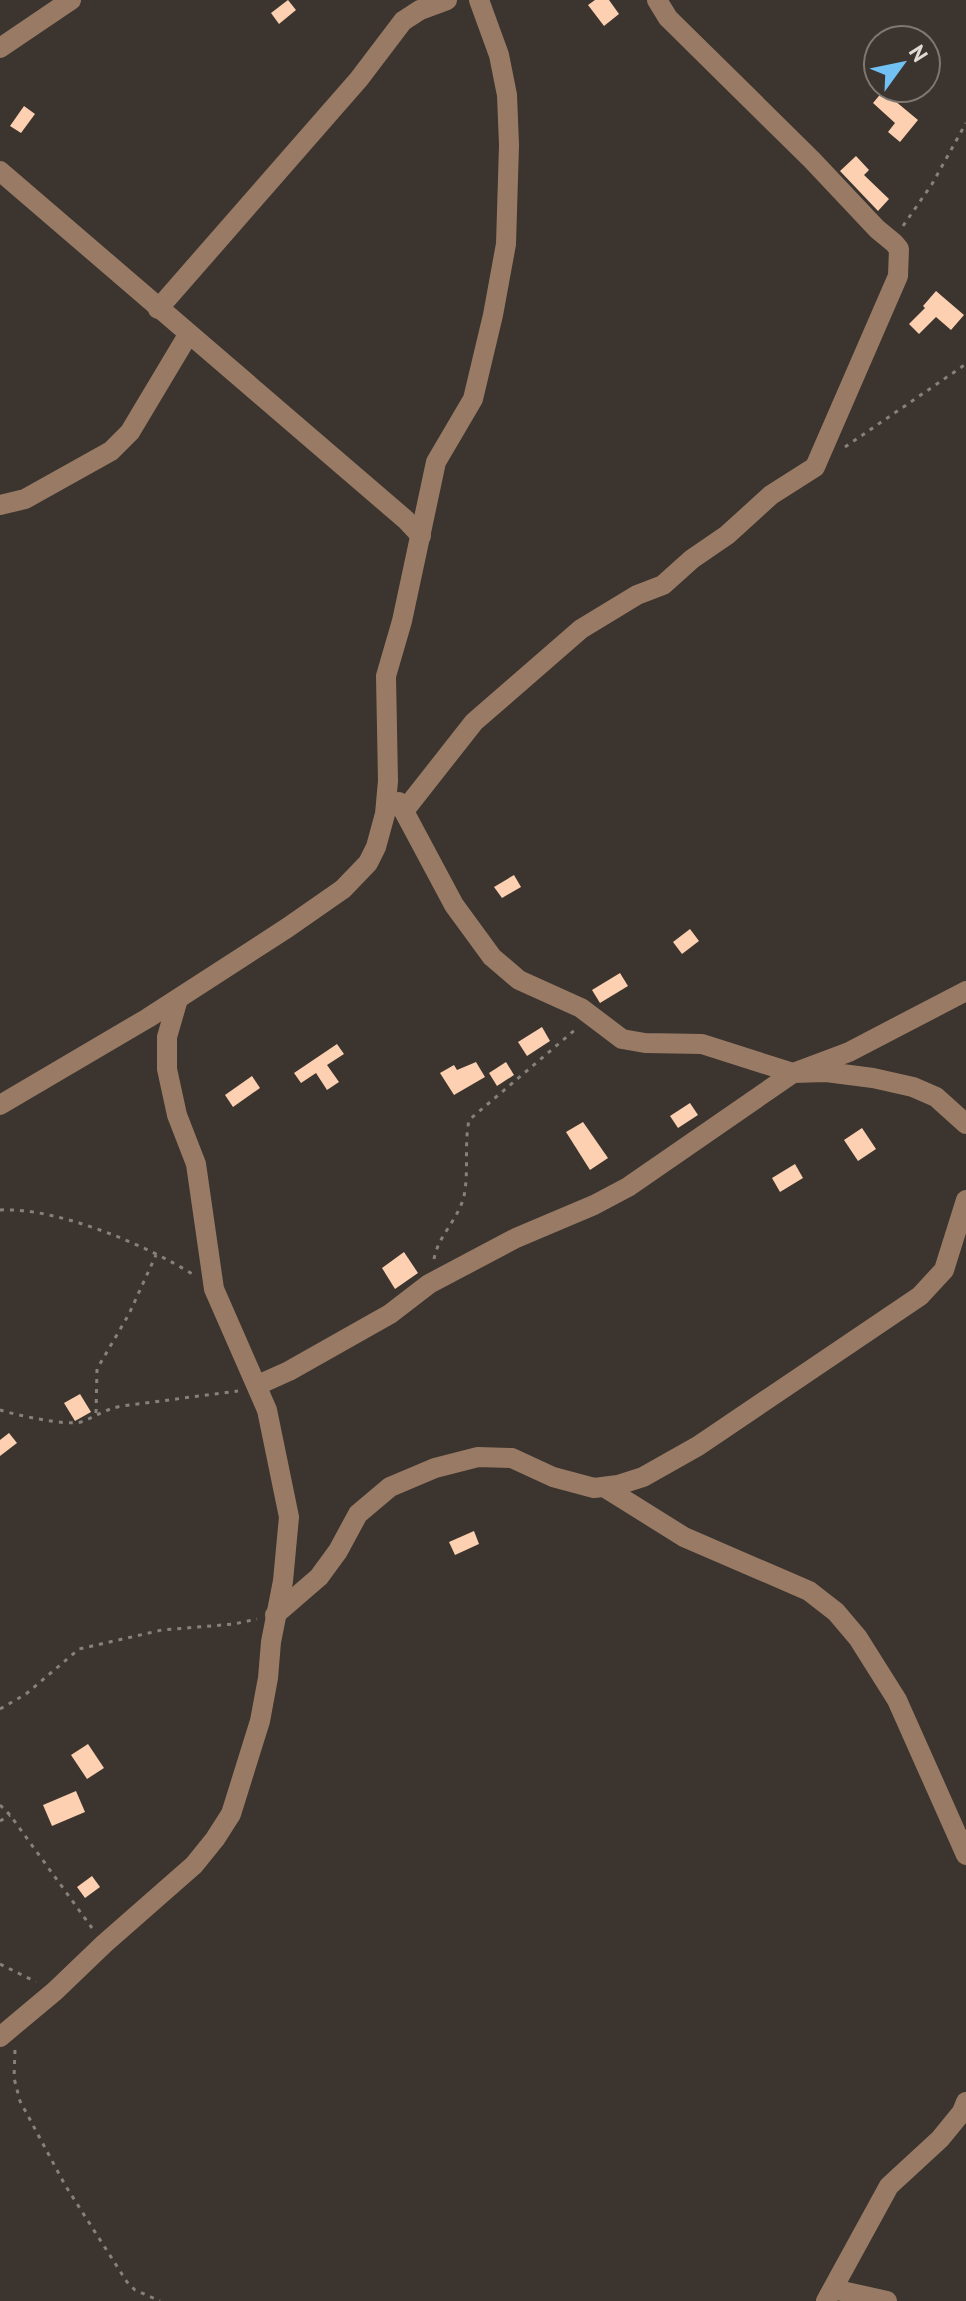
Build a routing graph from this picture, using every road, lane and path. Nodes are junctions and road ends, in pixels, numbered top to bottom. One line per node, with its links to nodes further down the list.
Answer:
1 (71, 0): 5 (street)
2 (447, 0): 9 (street)
3 (479, 0): 14 (street)
4 (657, 0): 8 (street)
5 (0, 48)
6 (966, 123): 8 (path)
7 (0, 171): 9 (street)
8 (899, 249): 12 (street)
9 (158, 309): 10 (street)
10 (188, 335): 13 (street); 14 (street)
11 (966, 364): 12 (path)
12 (815, 467): 16 (street)
13 (0, 505)
14 (421, 536): 15 (street)
15 (388, 781): 16 (street); 18 (street)
16 (404, 811): 19 (street)
17 (966, 991): 20 (street)
18 (178, 999): 21 (street); 27 (street)
19 (592, 1016): 20 (street); 26 (path)
20 (793, 1073): 22 (street); 26 (street)
21 (0, 1105)
22 (966, 1124)
23 (966, 1200): 31 (street)
24 (0, 1210): 25 (path)
25 (156, 1255): 27 (path); 30 (path)
26 (429, 1284): 28 (street)
27 (214, 1289): 28 (street)
28 (258, 1385): 30 (path); 32 (street)
29 (0, 1410): 30 (path)
30 (96, 1414)
31 (604, 1487): 32 (street); 37 (street)
32 (275, 1615): 33 (path); 38 (street)
33 (0, 1709)
34 (0, 1805): 35 (path)
35 (10, 1815): 36 (path); 38 (path)
36 (0, 1821)
37 (966, 1855)
38 (104, 1944): 40 (street)
39 (0, 1964): 40 (path)
40 (55, 1991): 41 (street)
41 (8, 2032): 44 (path)
42 (966, 2102): 43 (street)
43 (830, 2295): 45 (street)
44 (160, 2301)
45 (887, 2301)

